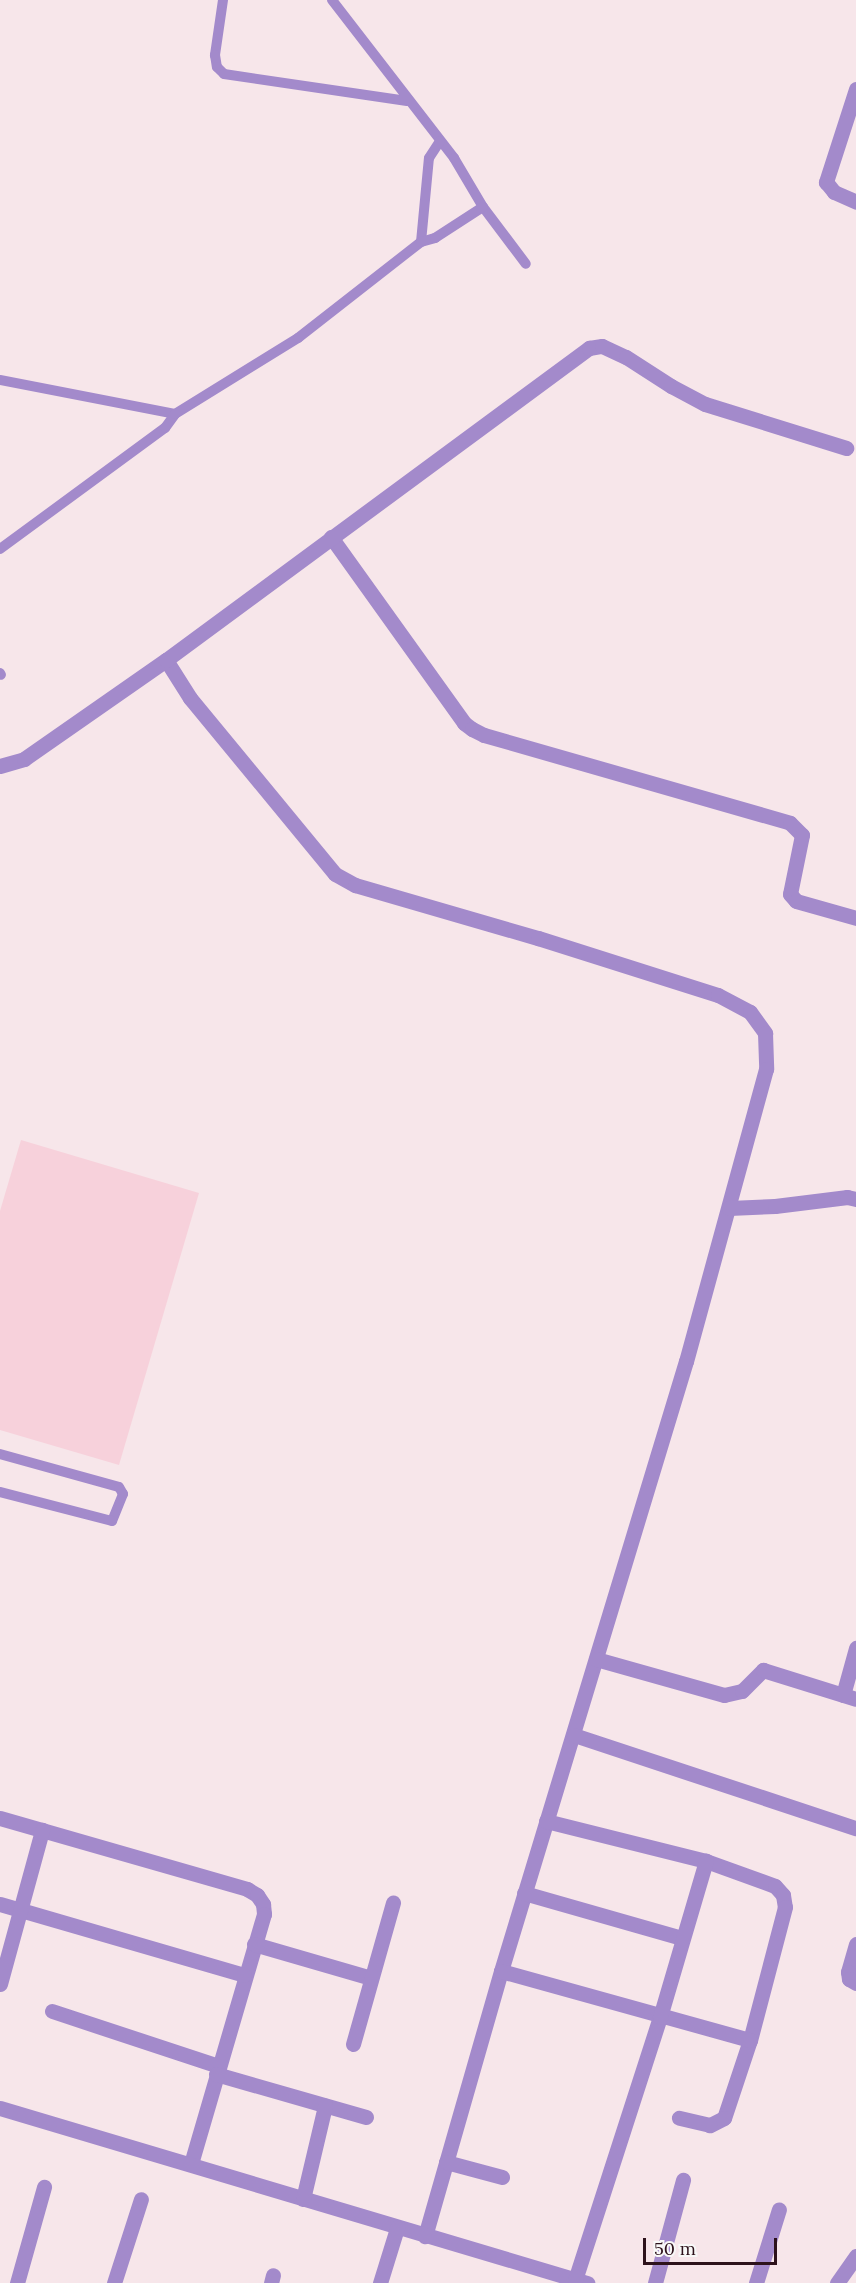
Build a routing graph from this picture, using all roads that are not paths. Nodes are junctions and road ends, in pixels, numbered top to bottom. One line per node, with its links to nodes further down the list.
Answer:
1 (223, 0): 4 (lane)
2 (332, 0): 4 (lane)
3 (856, 89): 6 (street)
4 (408, 101): 5 (lane)
5 (440, 141): 7 (lane); 8 (lane)
6 (856, 202)
7 (483, 207): 8 (lane); 9 (lane)
8 (421, 242): 11 (lane)
9 (526, 264)
10 (0, 380): 11 (lane)
11 (175, 414): 14 (lane)
12 (846, 448): 13 (street)
13 (331, 537): 15 (street); 17 (street)
14 (0, 549)
15 (166, 660): 16 (street); 19 (street)
16 (0, 766)
17 (856, 918)
18 (856, 1199): 19 (street)
19 (729, 1208): 23 (street)
20 (0, 1454): 21 (lane)
21 (0, 1492)
22 (856, 1648): 24 (street)
23 (596, 1659): 24 (street); 25 (street)
24 (849, 1697)
25 (574, 1735): 27 (street); 28 (street)
26 (0, 1818): 29 (street)
27 (546, 1821): 30 (street); 31 (street)
28 (856, 1828)
29 (42, 1830): 34 (street); 36 (street)
30 (706, 1861): 35 (street); 45 (street)
31 (524, 1893): 35 (street); 38 (street)
32 (393, 1903): 40 (street)
33 (0, 1904): 34 (street)
34 (19, 1910): 39 (street); 42 (street)
35 (682, 1938): 44 (street)
36 (254, 1944): 39 (street); 40 (street)
37 (856, 1944): 41 (street)
38 (501, 1971): 44 (street); 52 (street)
39 (244, 1976): 47 (street)
40 (371, 1978): 46 (street)
41 (856, 1983)
42 (0, 1984)
43 (52, 2011): 47 (street)
44 (660, 2017): 45 (street); 63 (street)
45 (750, 2040): 51 (street)
46 (352, 2044)
47 (217, 2070): 48 (street); 53 (street)
48 (325, 2106): 50 (street); 58 (street)
49 (0, 2108): 53 (street)
50 (366, 2117)
51 (679, 2118)
52 (446, 2162): 54 (street); 61 (street)
53 (191, 2164): 58 (street)
54 (502, 2177)
55 (683, 2180): 67 (street)
56 (44, 2187): 64 (street)
57 (141, 2199): 65 (street)
58 (303, 2199): 60 (street)
59 (779, 2209): 68 (street)
60 (397, 2228): 61 (street); 66 (street)
61 (425, 2236): 63 (street)
62 (856, 2256): 69 (street)
63 (581, 2281)
64 (17, 2283)
65 (114, 2283)
66 (380, 2283)
67 (655, 2283)
68 (756, 2283)
69 (837, 2283)

